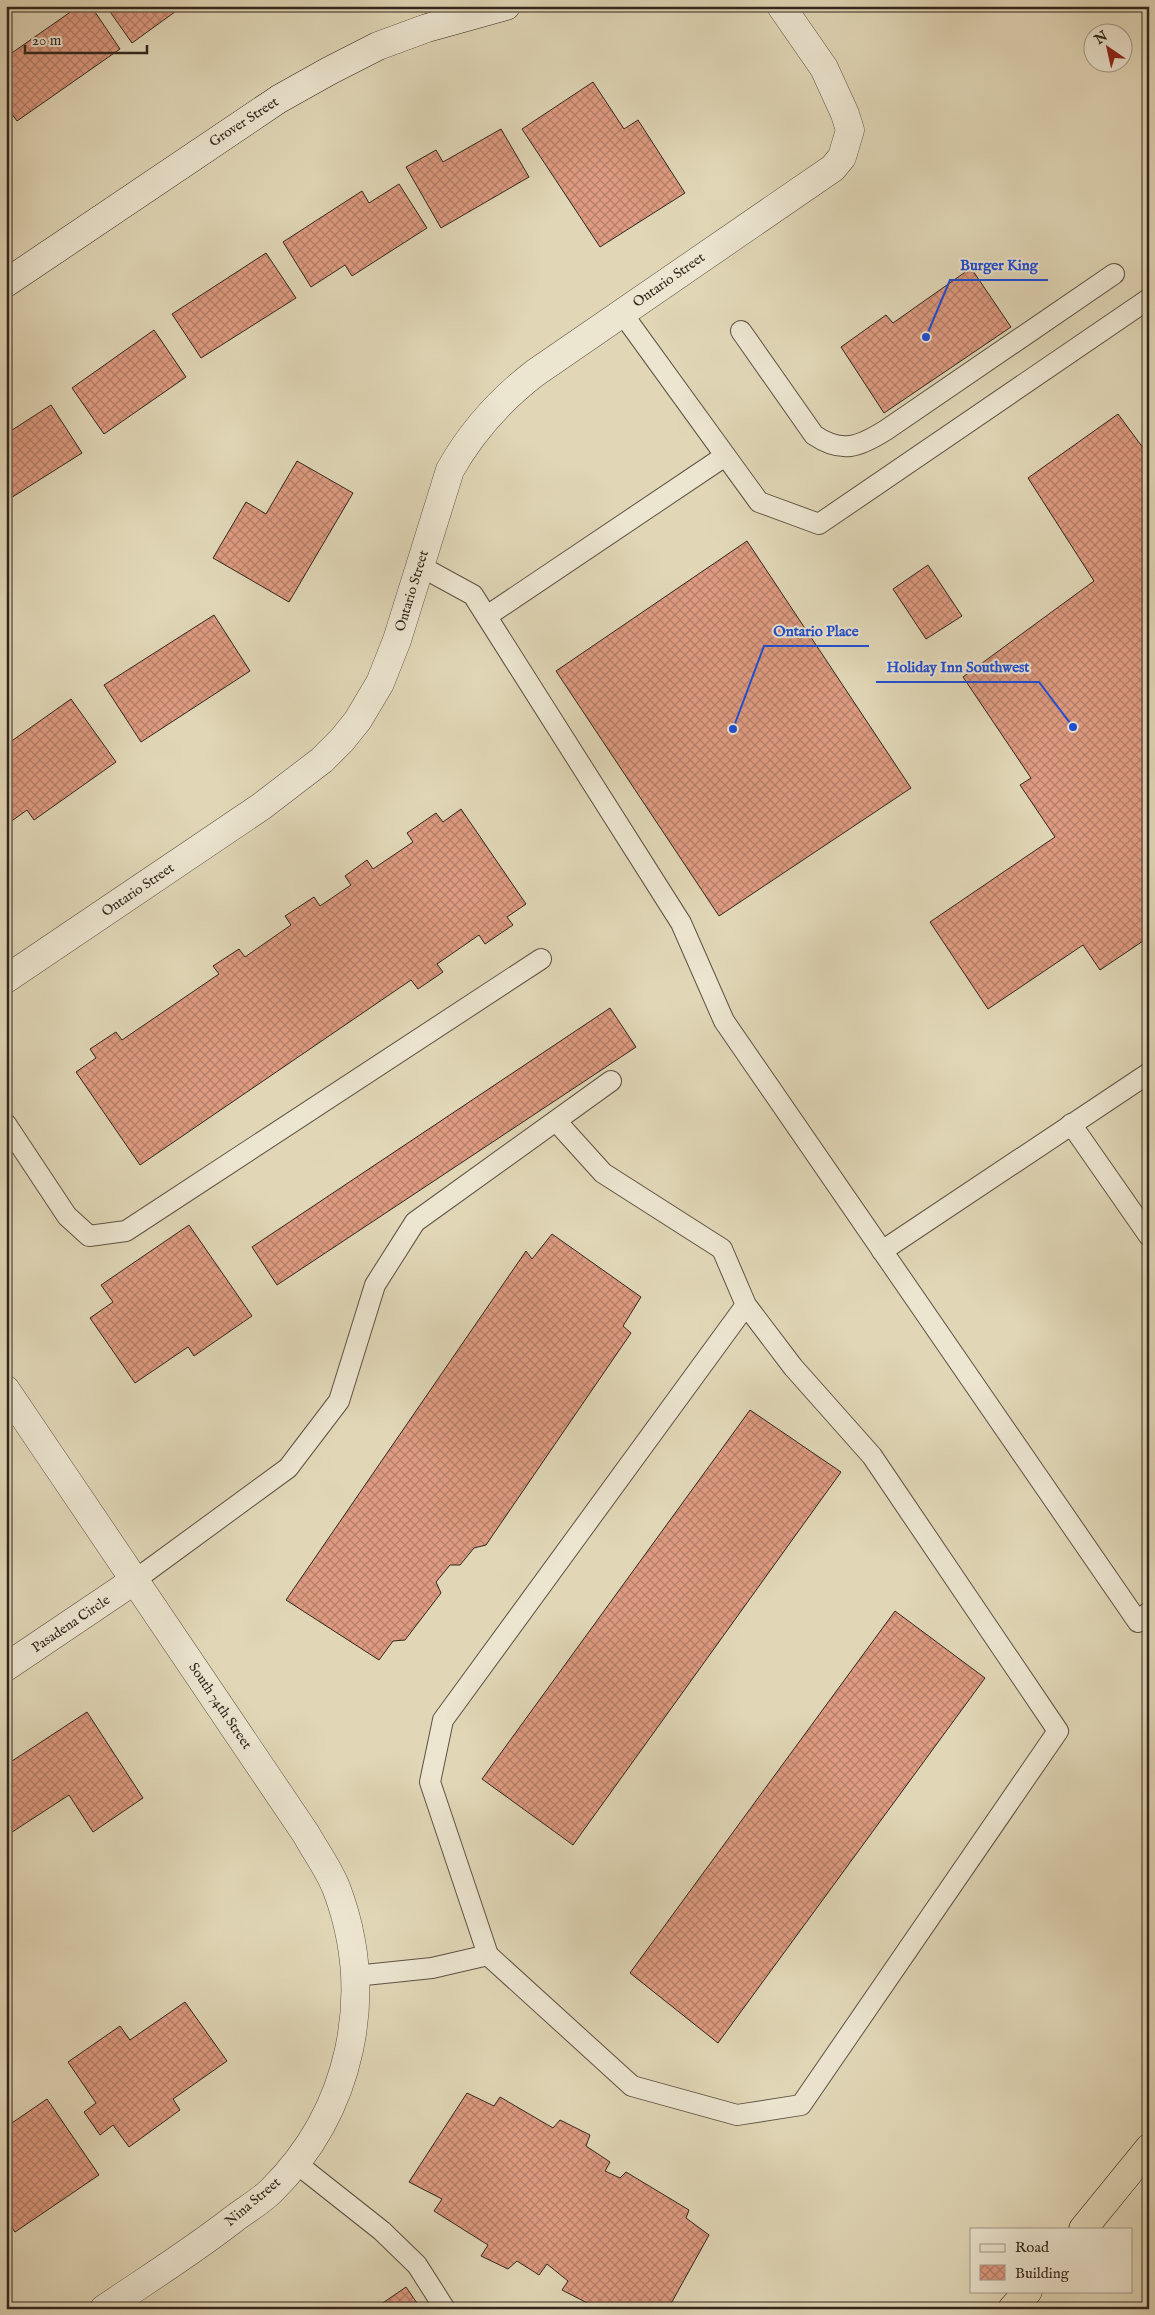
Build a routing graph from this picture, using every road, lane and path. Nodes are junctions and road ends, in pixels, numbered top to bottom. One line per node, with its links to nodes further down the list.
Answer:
1 (506, 6): 4 (street, Grover Street)
2 (781, 6): 6 (street, Ontario Street)
3 (1114, 274): 7 (lane)
4 (6, 283)
5 (1149, 302): 8 (lane)
6 (622, 313): 8 (lane); 9 (street, Ontario Street)
7 (742, 331)
8 (725, 456): 10 (lane)
9 (420, 566): 10 (lane); 12 (street, Ontario Street)
10 (486, 616): 19 (lane)
11 (541, 959): 16 (lane)
12 (6, 979)
13 (1149, 1073): 17 (lane)
14 (611, 1081): 15 (lane)
15 (556, 1121): 20 (lane); 22 (lane)
16 (6, 1124)
17 (1071, 1124): 18 (lane); 19 (lane)
18 (1149, 1236)
19 (882, 1251): 23 (lane)
20 (746, 1305): 25 (lane); 25 (lane)
21 (6, 1390): 22 (street, South 74th Street)
22 (135, 1580): 24 (street, Pasadena Circle); 26 (street, South 74th Street)
23 (1149, 1612)
24 (6, 1667)
25 (488, 1955): 26 (lane)
26 (355, 1976): 27 (street, South 74th Street)
27 (349, 2050): 29 (street, Nina Street)
28 (1149, 2148): 30 (highway)
29 (296, 2163): 32 (street, Nina Street); 33 (lane)
30 (1084, 2228)
31 (1027, 2292): 34 (highway)
32 (104, 2309)
33 (445, 2309)
34 (1012, 2309)

